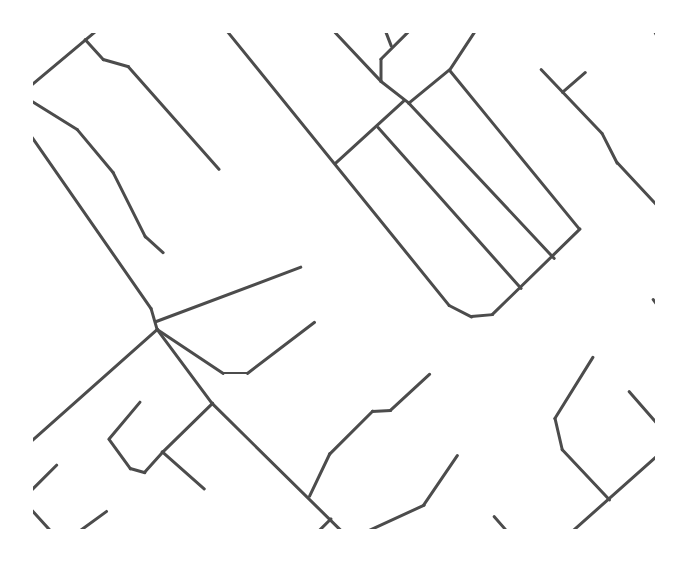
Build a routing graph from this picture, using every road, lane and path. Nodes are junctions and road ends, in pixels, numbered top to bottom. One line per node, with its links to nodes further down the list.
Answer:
1 (94, 32): 7 (lane)
2 (229, 32): 20 (lane)
3 (335, 32): 12 (lane)
4 (386, 32): 8 (lane)
5 (408, 32): 8 (lane)
6 (474, 32): 10 (lane)
7 (85, 39): 13 (lane); 21 (lane)
8 (391, 45): 12 (lane)
9 (541, 69): 14 (lane)
10 (449, 70): 17 (lane); 24 (lane)
11 (585, 72): 14 (lane)
12 (381, 80): 15 (lane)
13 (32, 84)
14 (562, 92): 22 (lane)
15 (404, 100): 17 (lane); 18 (lane)
16 (32, 101): 23 (lane)
17 (409, 103): 24 (lane)
18 (378, 127): 20 (lane); 26 (lane)
19 (32, 137): 29 (lane)
20 (335, 163): 26 (lane)
21 (219, 169)
22 (656, 204)
23 (163, 252)
24 (554, 258): 26 (lane)
25 (300, 267): 29 (lane)
26 (521, 288)
27 (653, 299): 28 (lane)
28 (656, 303)
29 (156, 321): 31 (lane)
30 (314, 322): 31 (lane)
31 (157, 329): 36 (lane); 38 (lane)
32 (593, 357): 46 (lane)
33 (429, 374): 45 (lane)
34 (629, 391): 37 (lane)
35 (140, 402): 39 (lane)
36 (212, 402): 39 (lane); 45 (lane)
37 (656, 422)
38 (32, 440)
39 (162, 452): 44 (lane)
40 (457, 455): 55 (lane)
41 (656, 456): 46 (lane)
42 (57, 466): 43 (lane)
43 (32, 489)
44 (204, 489)
45 (309, 496): 50 (lane)
46 (609, 499): 57 (lane)
47 (32, 510): 51 (lane)
48 (106, 510): 52 (lane)
49 (494, 516): 56 (lane)
50 (330, 519): 53 (lane); 54 (lane)
51 (50, 530)
52 (80, 530)
53 (319, 530)
54 (341, 530)
55 (369, 530)
56 (506, 530)
57 (573, 530)

